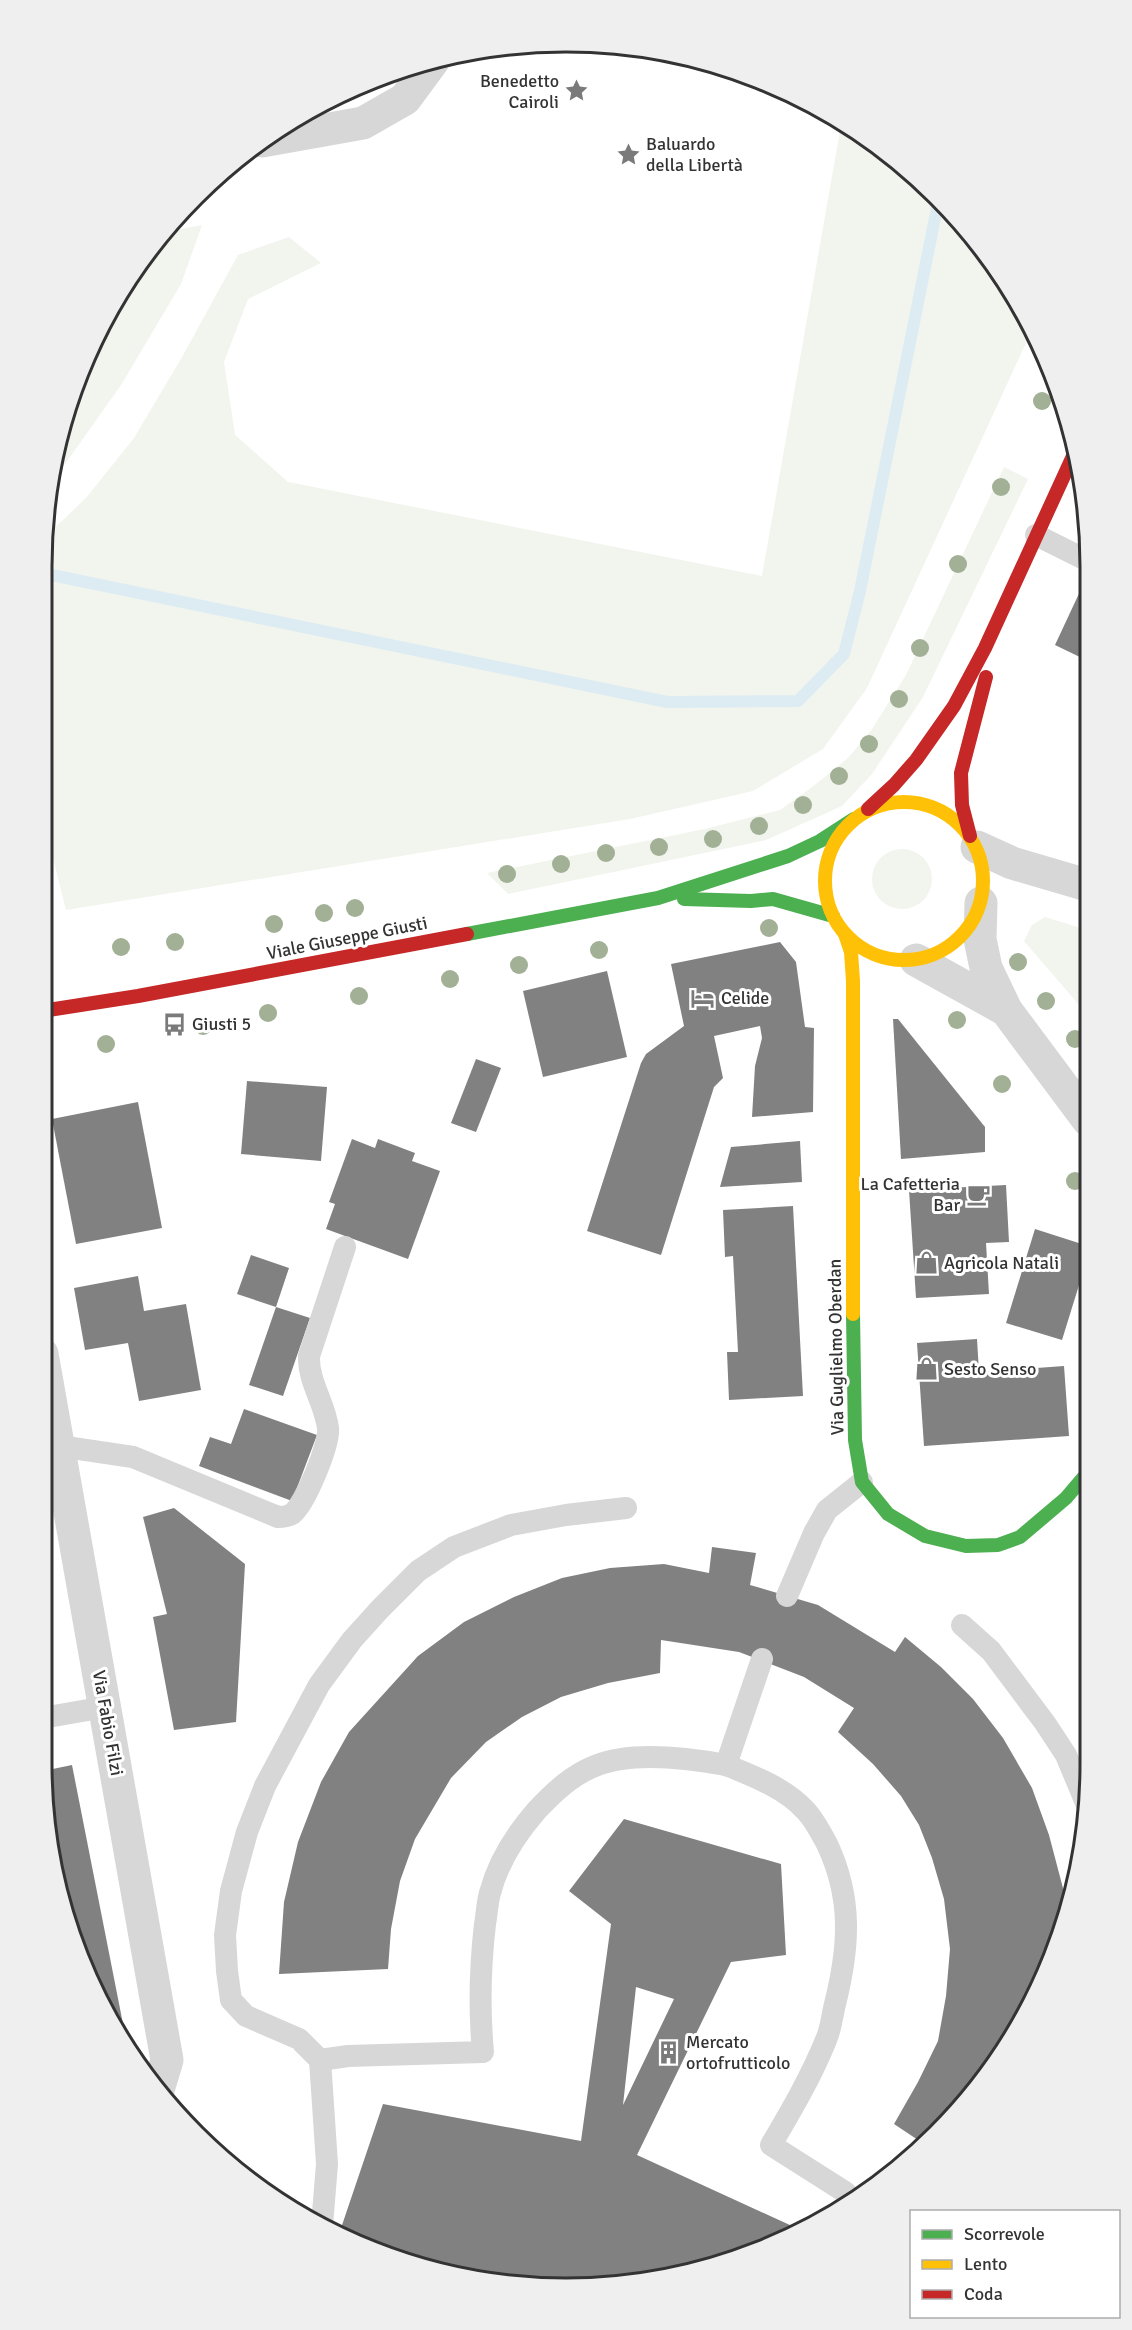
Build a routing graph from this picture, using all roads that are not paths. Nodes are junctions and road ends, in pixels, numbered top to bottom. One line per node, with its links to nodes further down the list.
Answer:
1 (425, 72): 2 (street)
2 (284, 137)
3 (1069, 464): 4 (main road)
4 (1036, 535): 5 (lane); 6 (main road)
5 (1079, 557)
6 (1003, 608): 7 (main road); 8 (main road)
7 (859, 815): 8 (main road); 10 (main road, Viale Giuseppe Giusti); 12 (main road)
8 (973, 842): 9 (street); 11 (main road)
9 (1080, 883)
10 (658, 898): 12 (main road, Viale Giuseppe Giusti); 15 (main road, Viale Giuseppe Giusti)
11 (981, 903): 14 (main road); 16 (street)
12 (833, 916): 13 (main road)
13 (845, 934): 14 (main road); 21 (main road, Via Guglielmo Oberdan)
14 (916, 960): 16 (street)
15 (52, 1009)
16 (1006, 1010): 17 (street)
17 (1080, 1109)
18 (345, 1247): 20 (lane)
19 (52, 1408): 20 (street, Via Fabio Filzi)
20 (59, 1446): 27 (street, Via Fabio Filzi)
21 (862, 1482): 22 (main road, Via Guglielmo Oberdan); 24 (lane)
22 (1080, 1482)
23 (626, 1508): 31 (lane)
24 (787, 1596)
25 (962, 1625): 30 (lane)
26 (762, 1659): 29 (lane)
27 (105, 1707): 28 (lane); 32 (street, Via Fabio Filzi)
28 (52, 1716)
29 (726, 1765): 31 (lane); 33 (lane)
30 (1079, 1786)
31 (320, 2060): 34 (lane)
32 (161, 2080)
33 (847, 2194)
34 (323, 2216)

